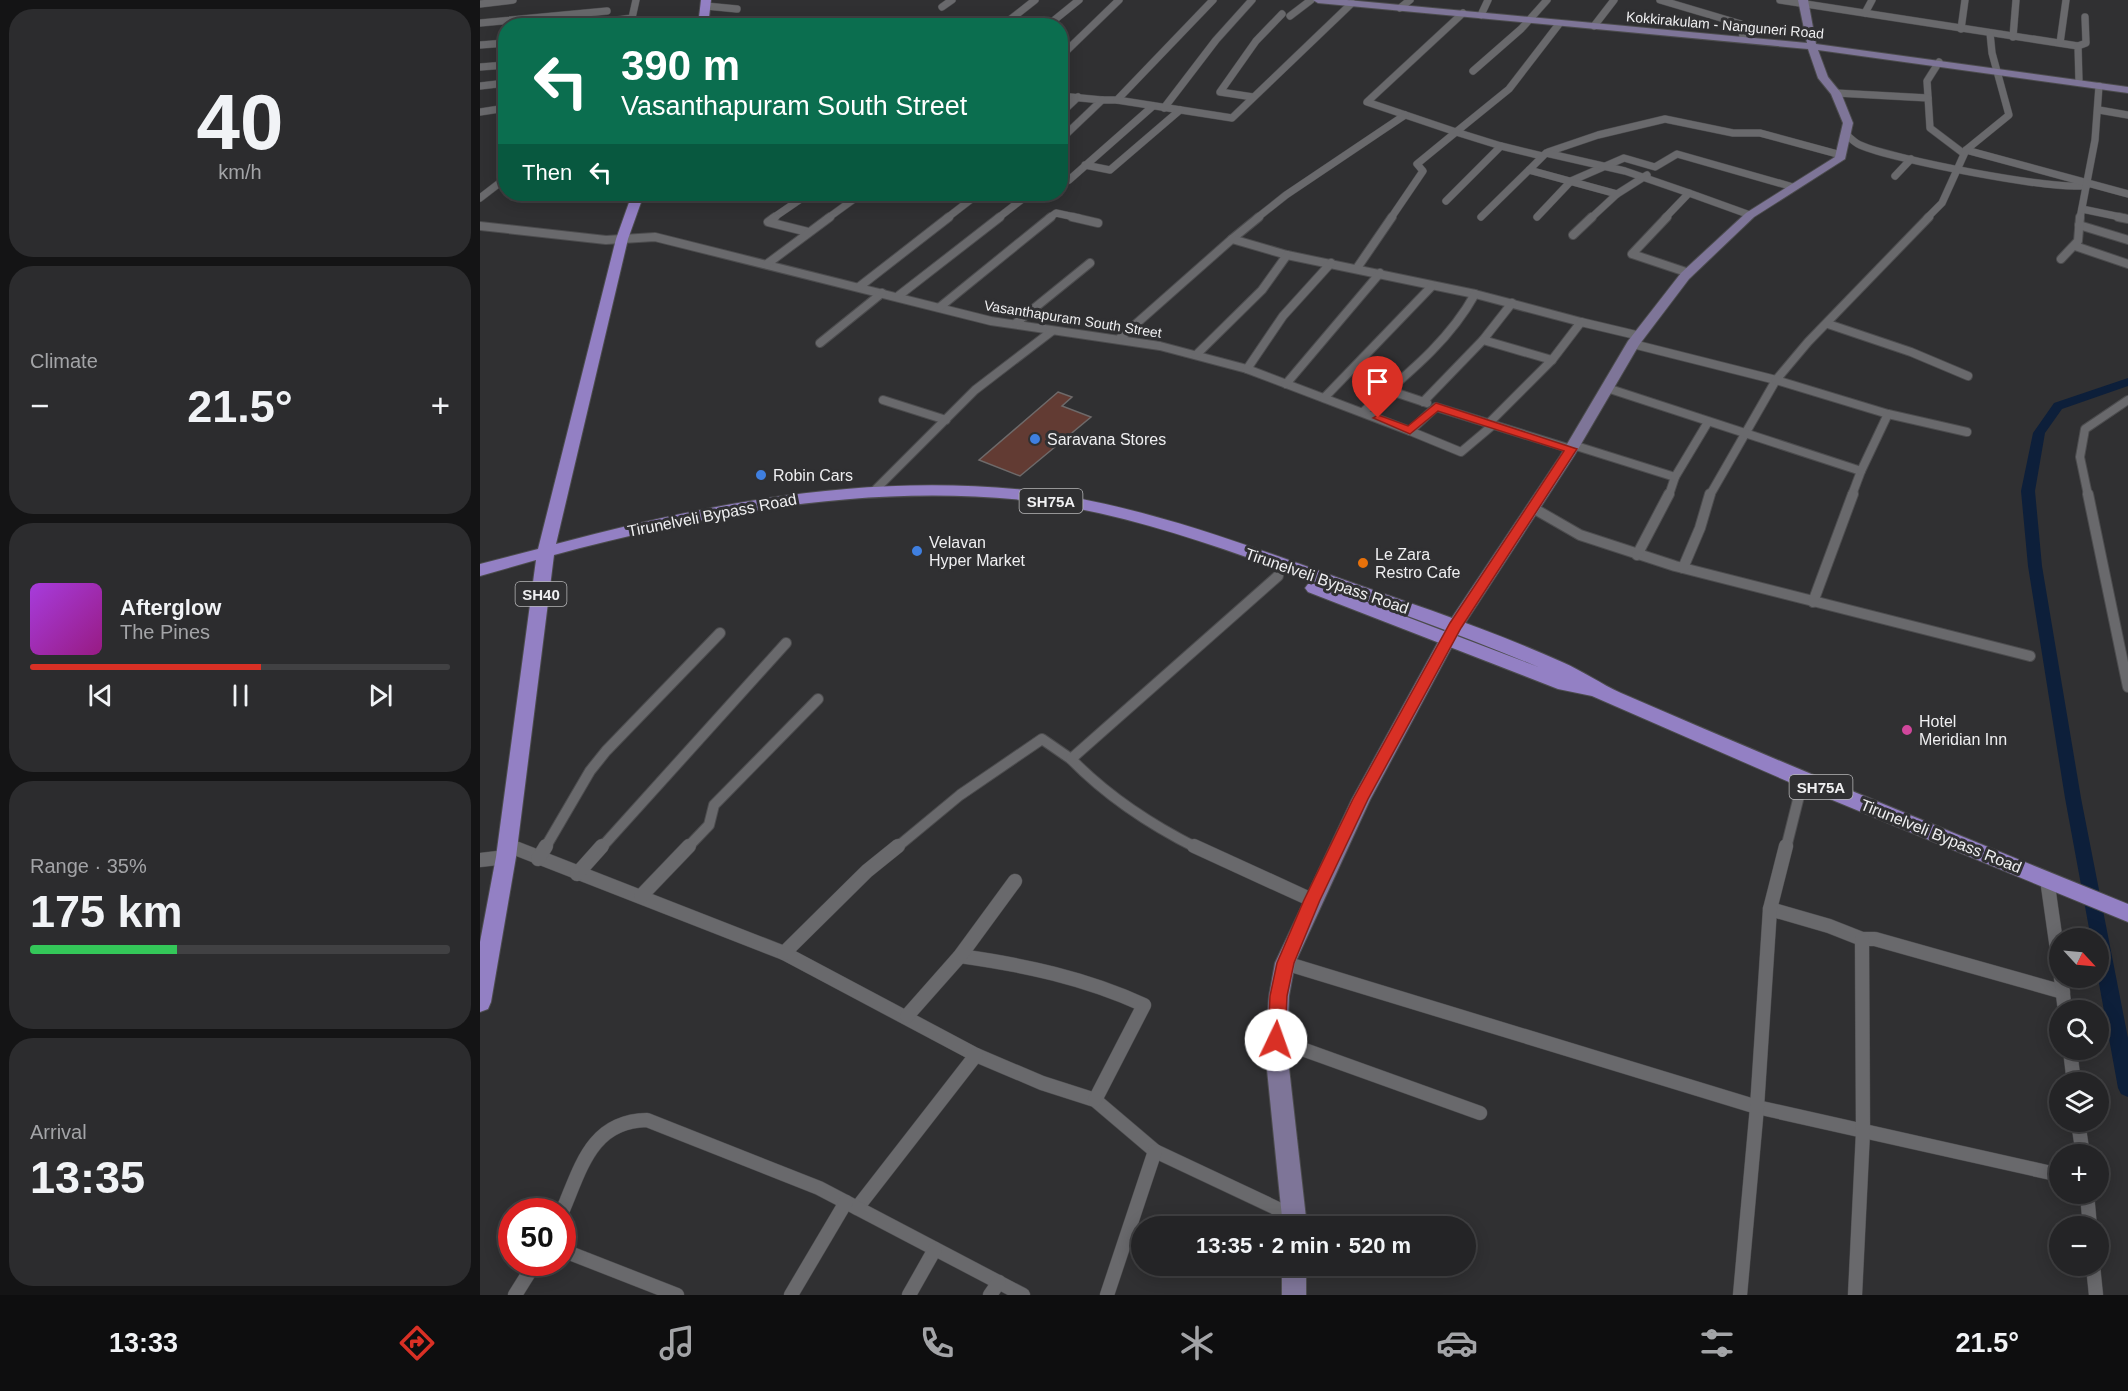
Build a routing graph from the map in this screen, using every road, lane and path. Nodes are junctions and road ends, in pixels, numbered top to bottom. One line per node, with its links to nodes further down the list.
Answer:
1 (513, 0): 27 (street)
2 (610, 0): 32 (street)
3 (636, 0): 41 (street)
4 (952, 0): 28 (street)
5 (1035, 0): 43 (street)
6 (1079, 0): 44 (street)
7 (1119, 0): 59 (street)
8 (1212, 0): 76 (street)
9 (1252, 0): 79 (street)
10 (1311, 0): 37 (street)
11 (1318, 0): 23 (main road, Kokkirakulam - Nanguneri Road)
12 (1410, 0): 29 (street)
13 (1488, 0): 36 (street)
14 (1547, 0): 46 (street)
15 (1614, 0): 49 (street)
16 (1660, 0): 53 (street)
17 (1780, 0): 24 (street)
18 (1837, 0): 30 (street)
19 (1872, 0): 33 (street)
20 (1965, 0): 50 (street)
21 (2016, 0): 52 (street)
22 (2066, 0): 55 (street)
23 (1338, 1): 26 (main road, Kokkirakulam - Nanguneri Road)
24 (1803, 2): 30 (street); 57 (main road)
25 (706, 3): 31 (street); 42 (main road)
26 (1352, 3): 29 (main road, Kokkirakulam - Nanguneri Road); 73 (street)
27 (480, 4)
28 (942, 7)
29 (1400, 8): 35 (main road, Kokkirakulam - Nanguneri Road)
30 (1834, 8): 33 (street)
31 (737, 9)
32 (607, 11): 39 (street); 40 (street)
33 (1865, 13): 50 (street)
34 (1282, 14): 73 (street)
35 (1463, 14): 36 (main road, Kokkirakulam - Nanguneri Road); 84 (street)
36 (1481, 15): 46 (main road, Kokkirakulam - Nanguneri Road)
37 (1290, 16)
38 (2085, 16): 58 (street)
39 (533, 18)
40 (604, 18)
41 (632, 18)
42 (704, 18)
43 (1012, 18)
44 (1057, 18)
45 (498, 21): 47 (street)
46 (1532, 21): 48 (main road, Kokkirakulam - Nanguneri Road); 63 (street)
47 (480, 23)
48 (1559, 24): 49 (main road, Kokkirakulam - Nanguneri Road); 87 (street)
49 (1594, 26): 53 (main road, Kokkirakulam - Nanguneri Road)
50 (1961, 29): 51 (street)
51 (1990, 33): 52 (street); 64 (street)
52 (2013, 37): 55 (street)
53 (1743, 39): 57 (main road, Kokkirakulam - Nanguneri Road)
54 (498, 44): 56 (street)
55 (2060, 44): 58 (street)
56 (480, 45)
57 (1812, 46): 60 (main road, Kokkirakulam - Nanguneri Road); 70 (main road)
58 (2078, 46): 65 (street)
59 (1069, 49)
60 (1939, 62): 64 (main road, Kokkirakulam - Nanguneri Road); 74 (street)
61 (498, 66): 62 (street)
62 (480, 67)
63 (1473, 71)
64 (1996, 71): 65 (main road, Kokkirakulam - Nanguneri Road); 90 (street)
65 (2079, 82): 68 (main road, Kokkirakulam - Nanguneri Road)
66 (498, 84): 67 (street)
67 (480, 86)
68 (2099, 86): 69 (main road, Kokkirakulam - Nanguneri Road); 82 (street)
69 (2128, 90)
70 (1836, 93): 74 (street); 88 (main road)
71 (1068, 96): 72 (street)
72 (1078, 97): 75 (street); 77 (street)
73 (1253, 98): 81 (street)
74 (1928, 98): 90 (street)
75 (1102, 100): 76 (street); 86 (street)
76 (1118, 100): 78 (street)
77 (1068, 106)
78 (1153, 106): 79 (street); 94 (street)
79 (1164, 108): 81 (street)
80 (498, 109): 83 (street)
81 (1180, 110): 94 (street)
82 (2099, 110): 85 (street); 104 (street)
83 (480, 112)
84 (1405, 115): 87 (street); 127 (street)
85 (2128, 115)
86 (1068, 132)
87 (1456, 132): 89 (street); 136 (street)
88 (1846, 134): 92 (main road); 93 (street)
89 (1501, 146): 91 (street); 115 (street)
90 (1964, 152): 97 (street); 104 (street)
91 (1544, 154): 92 (street); 95 (street); 98 (street)
92 (1841, 155): 105 (main road)
93 (1911, 159): 97 (street); 99 (street)
94 (1085, 165): 101 (street)
95 (1602, 166): 96 (street); 100 (street); 102 (street)
96 (1655, 167): 100 (street); 105 (street)
97 (1956, 168): 104 (street); 148 (street)
98 (1529, 170): 102 (street); 118 (street)
99 (1895, 176)
100 (1644, 177): 106 (street); 107 (street)
101 (1069, 180)
102 (1571, 181): 107 (street); 119 (street)
103 (498, 184): 109 (street)
104 (2087, 185): 108 (street); 116 (street)
105 (1793, 187): 117 (main road)
106 (1689, 193): 117 (street); 138 (street)
107 (1617, 194): 125 (street)
108 (2128, 194)
109 (480, 198)
110 (636, 201): 126 (main road, SH40)
111 (798, 201): 124 (street)
112 (851, 201): 124 (street)
113 (969, 201): 140 (street)
114 (1020, 201): 143 (street)
115 (1446, 201)
116 (2082, 208): 120 (street); 122 (street)
117 (1750, 215): 138 (main road)
118 (1481, 217)
119 (1537, 217)
120 (2128, 219)
121 (1098, 223): 145 (street)
122 (2079, 225): 128 (street); 129 (street)
123 (480, 226): 126 (street, Vasanthapuram South Street)
124 (808, 232): 134 (street)
125 (1573, 235)
126 (622, 239): 134 (street, Vasanthapuram South Street); 181 (main road, SH40)
127 (1232, 239): 130 (street); 150 (street)
128 (2128, 240)
129 (2075, 246): 131 (street); 135 (street)
130 (1287, 255): 133 (street); 154 (street)
131 (2061, 260)
132 (1090, 263): 147 (street)
133 (1331, 263): 136 (street); 156 (street)
134 (767, 264): 140 (street, Vasanthapuram South Street)
135 (2128, 264)
136 (1357, 268): 137 (street)
137 (1380, 273): 139 (street); 159 (street)
138 (1689, 273): 152 (main road)
139 (1432, 286): 142 (street); 162 (street)
140 (859, 287): 141 (street, Vasanthapuram South Street)
141 (882, 293): 143 (street, Vasanthapuram South Street); 153 (street)
142 (1475, 294): 144 (street); 161 (street)
143 (897, 297): 145 (street, Vasanthapuram South Street)
144 (1512, 303): 146 (street); 151 (street)
145 (940, 307): 147 (street, Vasanthapuram South Street)
146 (1581, 322): 152 (street); 155 (street)
147 (1016, 323): 149 (street, Vasanthapuram South Street)
148 (1828, 324): 157 (street); 158 (street)
149 (1052, 331): 150 (street, Vasanthapuram South Street); 169 (street)
150 (1120, 338): 154 (street, Vasanthapuram South Street)
151 (1483, 340): 155 (street); 165 (street)
152 (1636, 340): 158 (street); 160 (main road)
153 (820, 343)
154 (1196, 356): 156 (street, Vasanthapuram South Street)
155 (1552, 360): 171 (street)
156 (1247, 369): 159 (street, Vasanthapuram South Street)
157 (1968, 376)
158 (1776, 380): 168 (street); 174 (street)
159 (1286, 384): 162 (street, Vasanthapuram South Street)
160 (1607, 388): 170 (street); 175 (main road)
161 (1388, 390): 165 (street); 167 (street)
162 (1324, 398): 167 (street, Vasanthapuram South Street)
163 (883, 400): 169 (street)
164 (2128, 400): 191 (street)
165 (1423, 402): 166 (street)
166 (1436, 407): 171 (street); 172 (street)
167 (1363, 412): 172 (street, Vasanthapuram South Street)
168 (1888, 414): 173 (street); 176 (street)
169 (946, 420): 178 (street)
170 (1708, 422): 174 (street); 177 (street)
171 (1491, 425): 172 (street, Vasanthapuram South Street); 175 (street)
172 (1410, 431)
173 (1967, 432)
174 (1745, 435): 176 (street); 182 (street)
175 (1572, 447): 177 (street); 179 (main road)
176 (1861, 471): 186 (street)
177 (1675, 477): 180 (street)
178 (874, 491): 181 (main road, Tirunelveli Bypass Road / SH75A); 188 (main road, Tirunelveli Bypass Road / SH75A)
179 (1533, 508): 180 (street); 188 (main road)
180 (1637, 555): 182 (street)
181 (546, 558): 183 (main road, Tirunelveli Bypass Road / SH75A); 184 (main road); 185 (main road); 195 (main road, SH40)
182 (1683, 568): 186 (street)
183 (480, 570)
184 (1278, 576): 188 (main road); 193 (street)
185 (480, 581)
186 (1813, 602): 190 (street)
187 (720, 633): 196 (street)
188 (1451, 633): 194 (main road, Tirunelveli Bypass Road / SH75A); 202 (main road)
189 (786, 643): 198 (street)
190 (2030, 656)
191 (2128, 687)
192 (818, 699): 201 (street)
193 (1071, 759): 202 (street); 207 (street)
194 (1803, 780): 199 (main road, Tirunelveli Bypass Road / SH75A); 203 (street)
195 (507, 851): 196 (street); 197 (street); 213 (main road, SH40)
196 (538, 859): 198 (street)
197 (480, 860)
198 (577, 874): 201 (street)
199 (2047, 879): 204 (main road, Tirunelveli Bypass Road / SH75A); 205 (street)
200 (1015, 881): 208 (street)
201 (641, 896): 207 (street)
202 (1312, 900): 209 (main road)
203 (1770, 909): 206 (street); 218 (street)
204 (2128, 913)
205 (2054, 928)
206 (1862, 939): 211 (street); 220 (street)
207 (784, 953): 214 (street)
208 (960, 956): 214 (street); 217 (street)
209 (1286, 963): 215 (main road); 218 (street)
210 (2062, 988): 211 (street)
211 (2062, 992): 212 (street)
212 (2063, 1000)
213 (480, 1002)
214 (907, 1016): 216 (street)
215 (1276, 1040): 219 (street); 226 (main road)
216 (976, 1055): 217 (street); 224 (street)
217 (1095, 1100): 221 (street)
218 (1757, 1107): 220 (street); 241 (street)
219 (1480, 1113)
220 (1863, 1132): 222 (street); 242 (street)
221 (1155, 1150): 225 (street); 239 (street)
222 (2049, 1173)
223 (569, 1198): 224 (street)
224 (851, 1205): 227 (street); 235 (street)
225 (1283, 1216)
226 (1294, 1216)
227 (935, 1249): 232 (street); 236 (street)
228 (576, 1255): 234 (street)
229 (526, 1276): 233 (street)
230 (1294, 1276): 240 (main road)
231 (2094, 1276): 243 (street)
232 (999, 1282): 237 (street); 238 (street)
233 (514, 1295)
234 (677, 1295)
235 (791, 1295)
236 (909, 1295)
237 (990, 1295)
238 (1023, 1295)
239 (1107, 1295)
240 (1294, 1295)
241 (1740, 1295)
242 (1855, 1295)
243 (2096, 1295)

